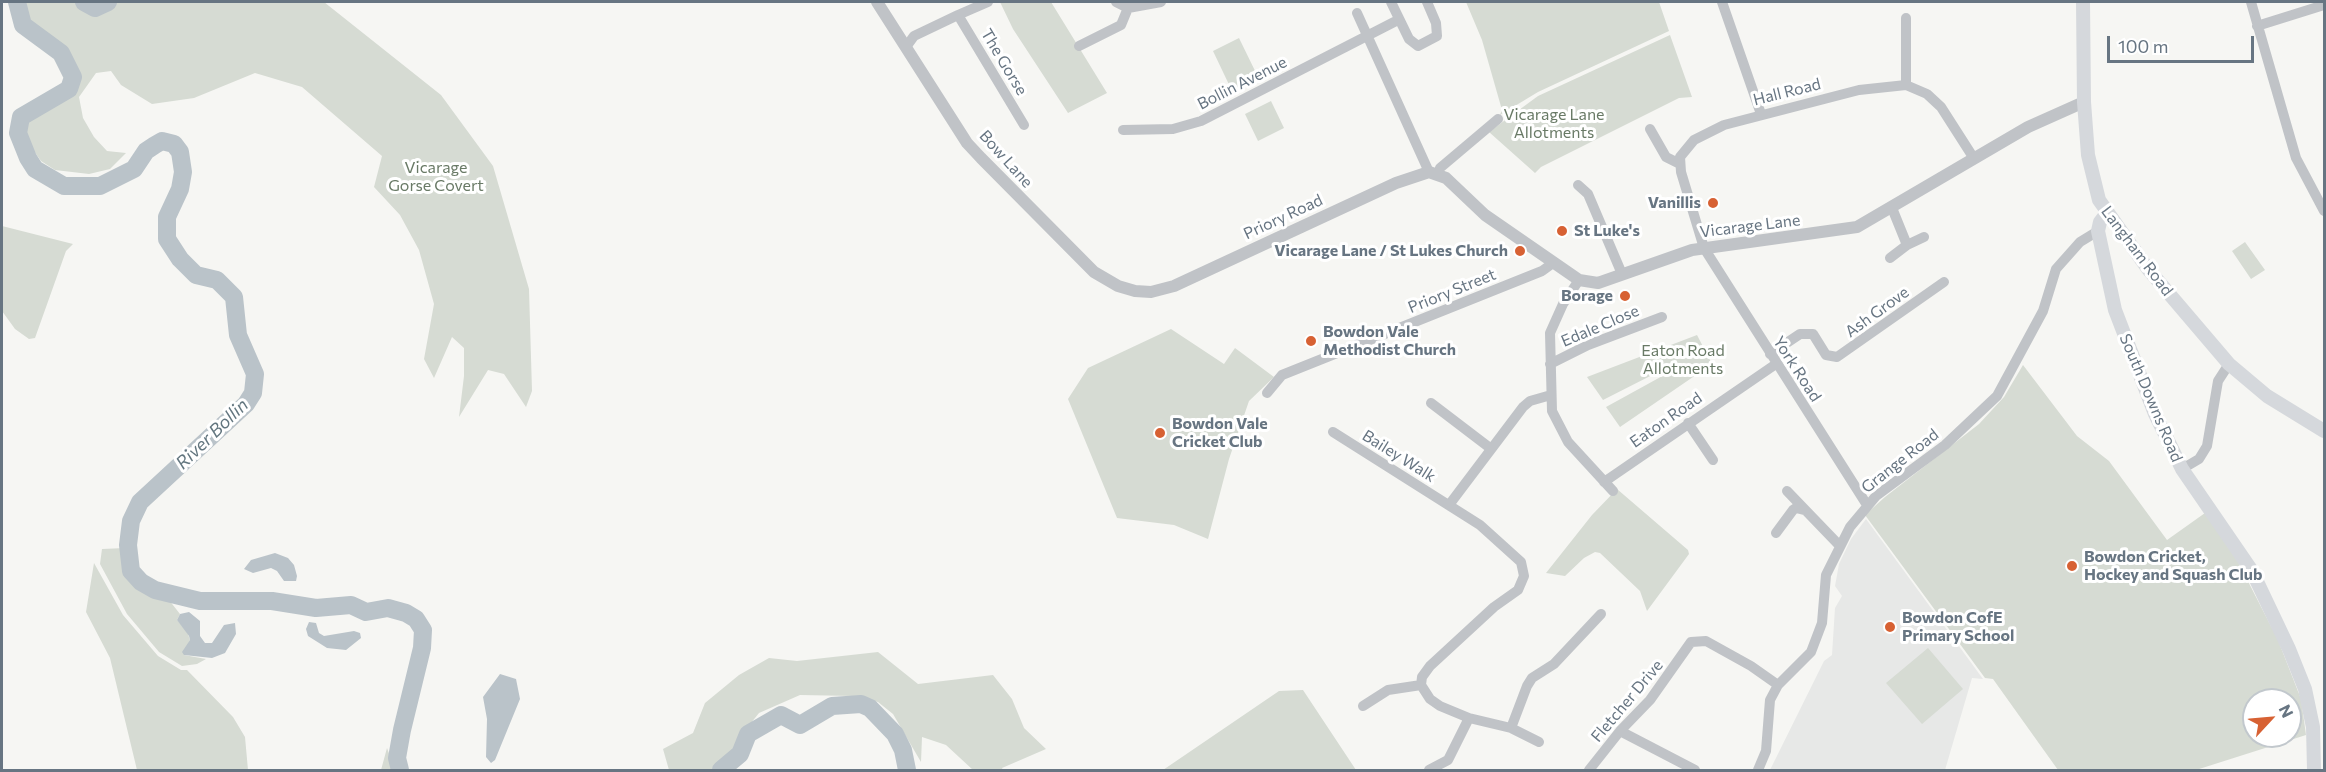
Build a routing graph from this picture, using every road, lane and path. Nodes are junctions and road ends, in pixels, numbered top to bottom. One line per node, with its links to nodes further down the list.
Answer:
1 (877, 2): 19 (street, Bow Lane)
2 (988, 2): 13 (street, The Gorse)
3 (1116, 2): 11 (street)
4 (1161, 2): 11 (street)
5 (1391, 2): 15 (street)
6 (1427, 2): 15 (street)
7 (1722, 2): 22 (street)
8 (2083, 2): 21 (main road, Langham Road)
9 (2251, 2): 16 (street)
10 (2325, 5): 16 (street)
11 (1128, 8): 18 (street)
12 (1357, 13): 17 (street)
13 (958, 15): 19 (street, The Gorse); 24 (street, The Gorse)
14 (1906, 18): 20 (street)
15 (1398, 20): 17 (street, Bollin Avenue)
16 (2257, 26): 32 (street)
17 (1367, 36): 26 (street, Bollin Avenue); 29 (street)
18 (1078, 46)
19 (906, 47): 43 (street, Bow Lane)
20 (1906, 85): 22 (street, Hall Road); 27 (street)
21 (2084, 102): 27 (street, Vicarage Lane); 33 (main road, Langham Road)
22 (1761, 114): 28 (street, Hall Road)
23 (1498, 119): 29 (street)
24 (1024, 125)
25 (1650, 129): 28 (street)
26 (1123, 130)
27 (1973, 157): 31 (street, Vicarage Lane)
28 (1680, 164): 37 (street)
29 (1433, 173): 39 (street); 43 (street, Priory Road)
30 (1578, 185): 40 (street)
31 (1892, 208): 36 (street); 37 (street, Vicarage Lane)
32 (2325, 211)
33 (2107, 213): 34 (main road); 46 (main road, Langham Road)
34 (2098, 231): 56 (main road, South Downs Road); 61 (street, Grange Road)
35 (1924, 237): 36 (street)
36 (1907, 245): 38 (street)
37 (1704, 248): 40 (street, Vicarage Lane); 45 (street, York Road)
38 (1890, 258)
39 (1553, 263): 41 (street); 48 (street, Priory Street)
40 (1622, 274): 41 (street, Vicarage Lane)
41 (1579, 280): 47 (street)
42 (1944, 282): 45 (street, Ash Grove)
43 (1151, 292)
44 (1662, 317): 47 (street, Edale Close)
45 (1773, 359): 51 (street, Eaton Road); 61 (street, York Road)
46 (2229, 363): 52 (main road, Langham Road); 56 (street)
47 (1550, 364): 49 (street)
48 (1267, 393)
49 (1551, 395): 54 (street); 57 (street)
50 (1431, 403): 54 (street)
51 (1688, 423): 55 (street); 57 (street, Eaton Road)
52 (2325, 431)
53 (1333, 432): 60 (street, Bailey Walk)
54 (1490, 448): 60 (street)
55 (1713, 460)
56 (2182, 469): 77 (main road, South Downs Road)
57 (1604, 482): 58 (street)
58 (1613, 491)
59 (1787, 491): 62 (street)
60 (1449, 505): 66 (street, Bailey Walk)
61 (1867, 505): 64 (street, Grange Road)
62 (1804, 510): 63 (street); 64 (street)
63 (1776, 534)
64 (1839, 545): 67 (street, Grange Road)
65 (1601, 614): 70 (street)
66 (1421, 685): 68 (street); 69 (street)
67 (1778, 685): 71 (street, Fletcher Drive); 76 (street, Grange Road)
68 (1364, 706)
69 (1469, 718): 70 (street); 73 (street)
70 (1511, 728): 72 (street)
71 (1620, 731): 74 (street, Fletcher Drive); 75 (street)
72 (1539, 742)
73 (1429, 771)
74 (1589, 771)
75 (1695, 771)
76 (1758, 771)
77 (2314, 771)

